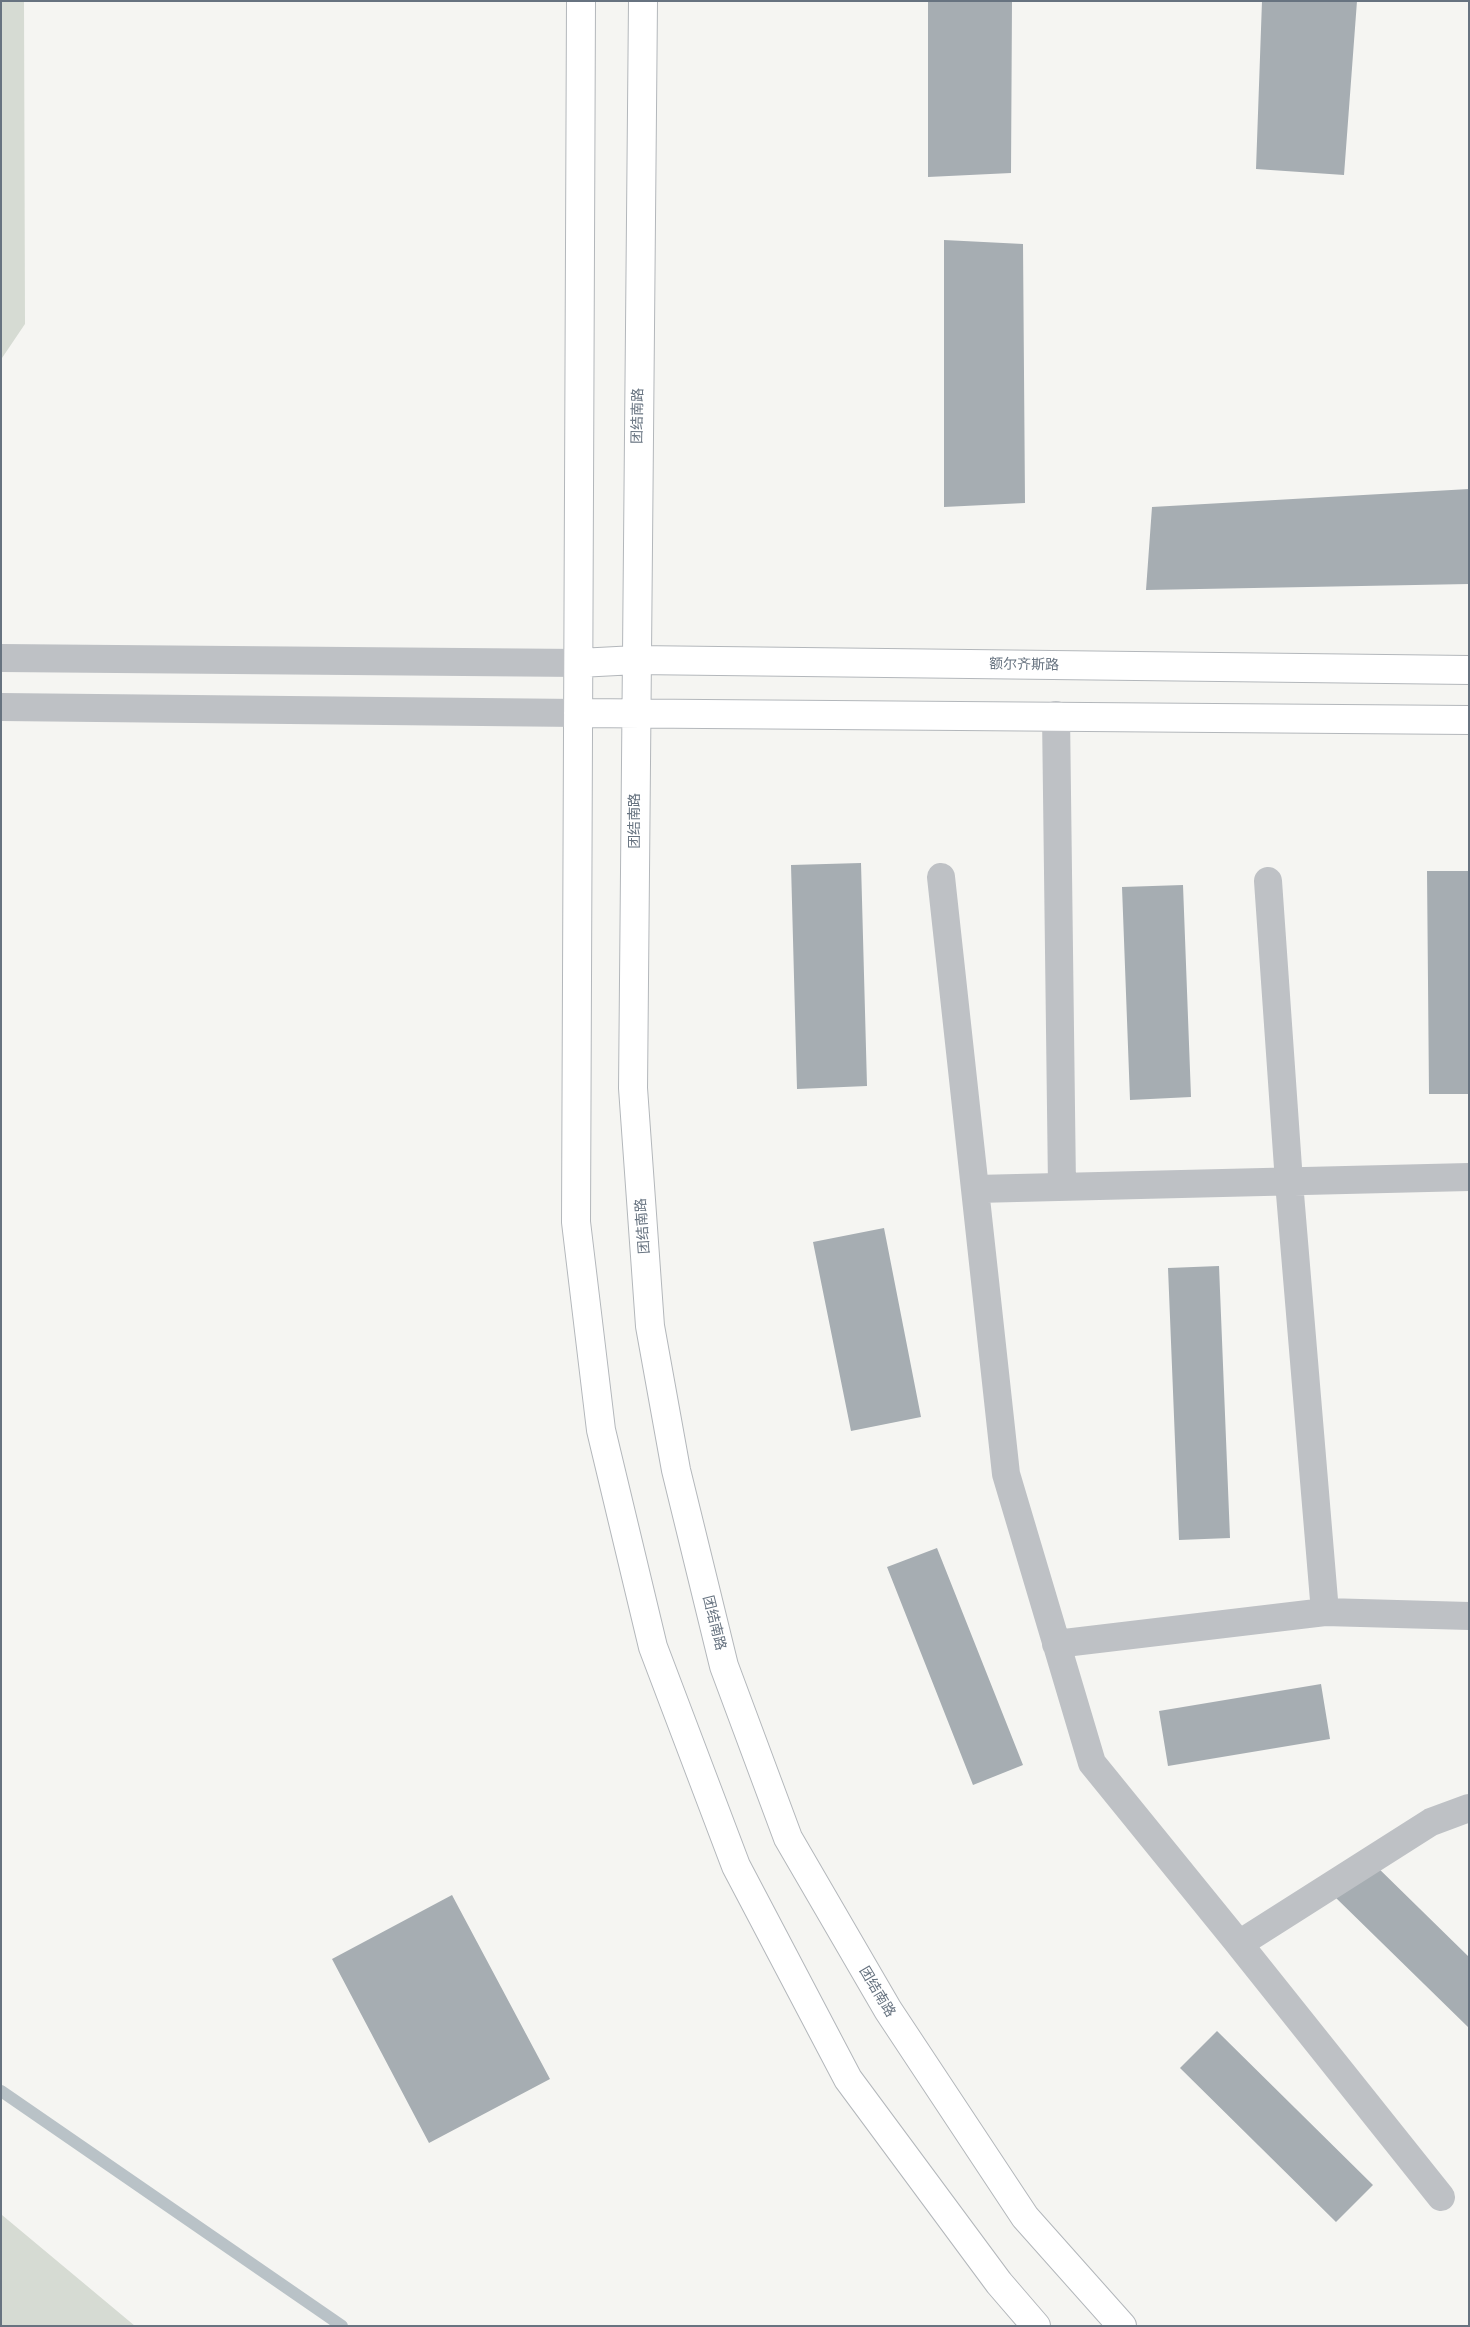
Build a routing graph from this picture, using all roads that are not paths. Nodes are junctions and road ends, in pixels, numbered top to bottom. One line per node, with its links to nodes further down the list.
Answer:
1 (581, 1): 5 (main road)
2 (643, 1): 4 (main road, 团结南路)
3 (1, 658): 5 (street)
4 (636, 660): 5 (main road, 额尔齐斯路); 6 (main road, 额尔齐斯路); 9 (main road, 团结南路)
5 (578, 663): 8 (main road)
6 (1469, 670)
7 (1, 707): 8 (street)
8 (578, 713): 9 (main road); 24 (main road)
9 (636, 714): 10 (main road); 25 (main road, 团结南路)
10 (1056, 715): 11 (main road); 16 (street)
11 (1469, 720)
12 (941, 877): 17 (street)
13 (1268, 881): 15 (street)
14 (1469, 1177): 15 (street)
15 (1289, 1182): 16 (street); 18 (street)
16 (1062, 1187): 17 (street)
17 (976, 1189): 20 (street)
18 (1325, 1612): 19 (street); 20 (street)
19 (1469, 1616)
20 (1056, 1644): 22 (street)
21 (1469, 1808): 22 (street)
22 (1239, 1944): 23 (street)
23 (1441, 2197)
24 (1036, 2326)
25 (1122, 2326)

